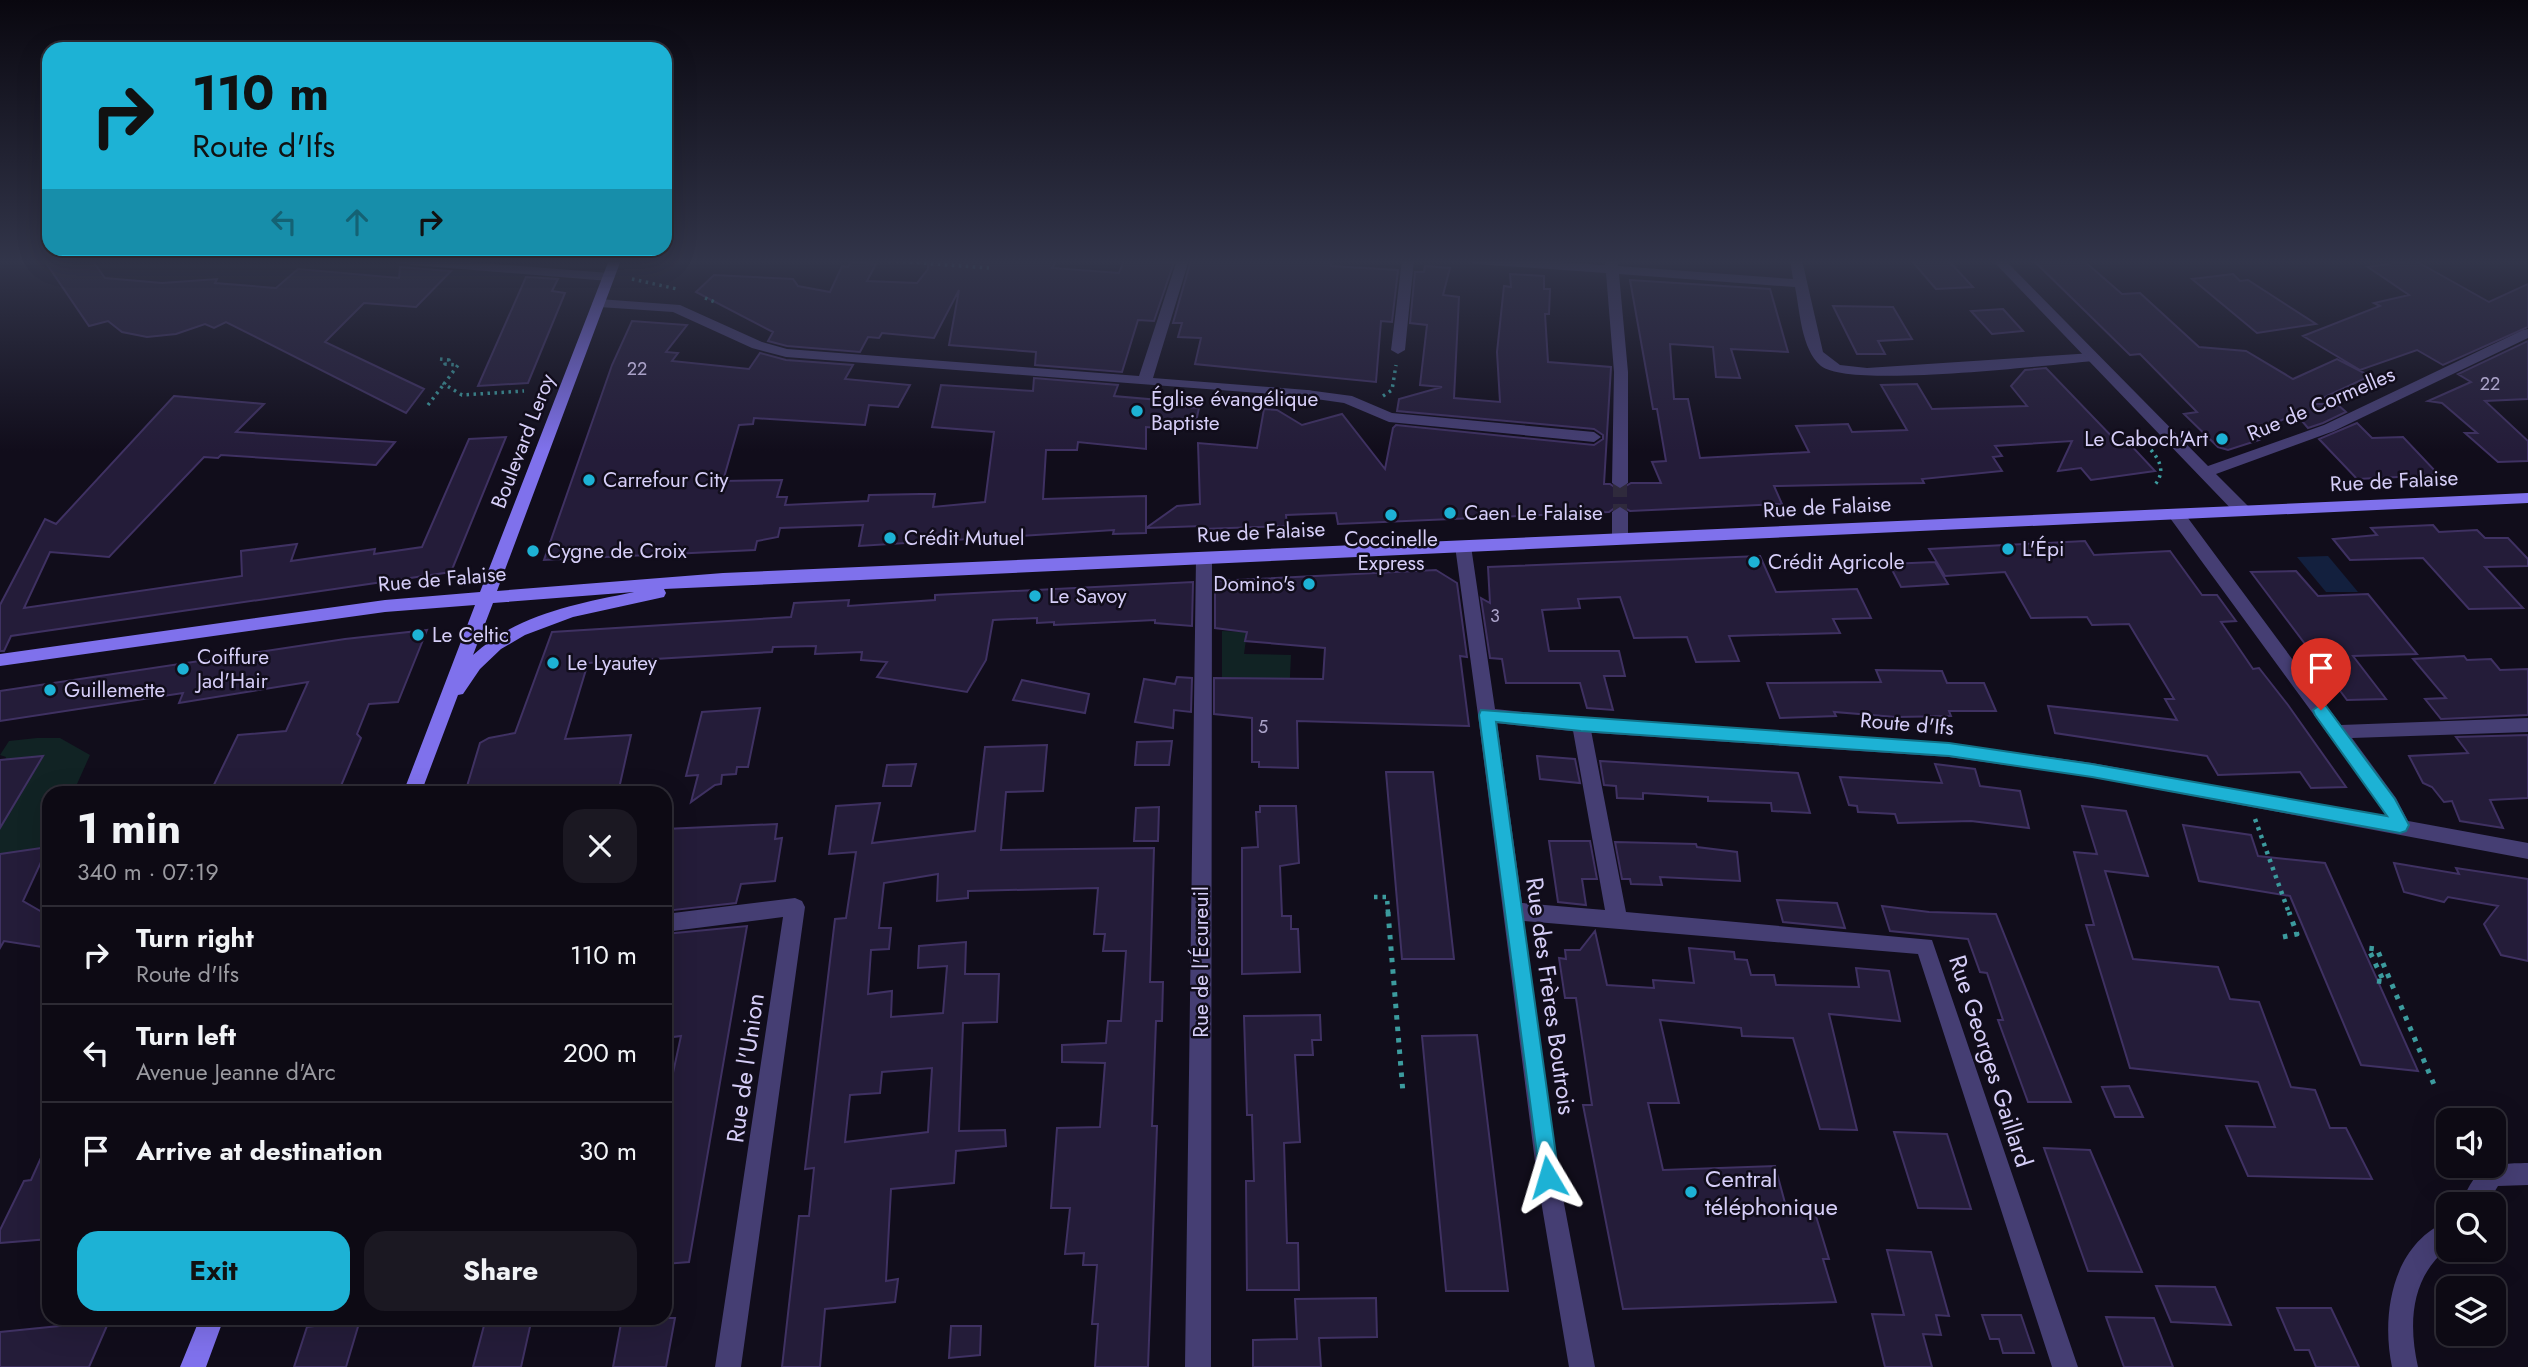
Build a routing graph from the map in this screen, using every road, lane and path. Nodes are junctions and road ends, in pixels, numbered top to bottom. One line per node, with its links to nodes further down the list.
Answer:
1 (590, 324): 30 (main road, Boulevard Leroy)
2 (710, 324): 12 (street)
3 (1163, 324): 12 (street)
4 (1401, 324): 9 (street)
5 (1617, 324): 20 (street)
6 (1810, 324): 10 (street)
7 (2060, 324): 10 (street)
8 (2528, 333): 19 (street, Rue de Cormelles)
9 (1398, 350): 16 (path)
10 (2093, 357): 19 (street)
11 (440, 359): 13 (path)
12 (1145, 382): 16 (street)
13 (444, 384): 14 (path); 15 (path)
14 (524, 391)
15 (428, 405)
16 (1360, 405): 17 (street)
17 (1594, 437)
18 (2151, 450): 21 (path)
19 (2204, 472): 23 (street)
20 (1620, 484)
21 (2153, 487)
22 (2528, 498): 23 (main road, Rue de Falaise)
23 (2243, 511): 25 (main road, Rue de Falaise)
24 (1620, 512): 26 (street)
25 (2176, 514): 26 (main road, Rue de Falaise); 36 (street)
26 (1620, 539): 27 (main road, Rue de Falaise)
27 (1463, 546): 28 (main road, Rue de Falaise); 32 (street)
28 (1204, 558): 29 (main road, Rue de Falaise); 55 (street, Rue de l'Écureuil)
29 (723, 579): 30 (main road, Rue de Falaise); 33 (main road)
30 (486, 598): 31 (main road, Rue de Falaise); 33 (main road, Boulevard Leroy)
31 (0, 660)
32 (1487, 715): 34 (street, Route d'Ifs); 42 (street, Rue des Frères Boutrois)
33 (438, 724): 37 (main road)
34 (1581, 725): 38 (street, Route d'Ifs); 43 (street)
35 (2528, 725): 36 (street)
36 (2337, 732): 39 (street)
37 (415, 786)
38 (2249, 798): 39 (street, Route d'Ifs); 45 (path)
39 (2400, 825): 40 (street, Route d'Ifs)
40 (2528, 850)
41 (1374, 897): 48 (path)
42 (1513, 911): 43 (street, Rue Georges Gaillard); 56 (street, Rue des Frères Boutrois)
43 (1617, 920): 57 (street, Rue Georges Gaillard)
44 (672, 922): 54 (street, Rue de l'Union)
45 (2283, 937)
46 (2378, 981): 47 (path)
47 (2435, 1087)
48 (1403, 1093)
49 (2528, 1174): 50 (street)
50 (2481, 1192)
51 (2436, 1244): 58 (street)
52 (209, 1325): 53 (main road)
53 (193, 1367)
54 (728, 1367)
55 (1198, 1367)
56 (1582, 1367)
57 (2065, 1367)
58 (2405, 1367)

